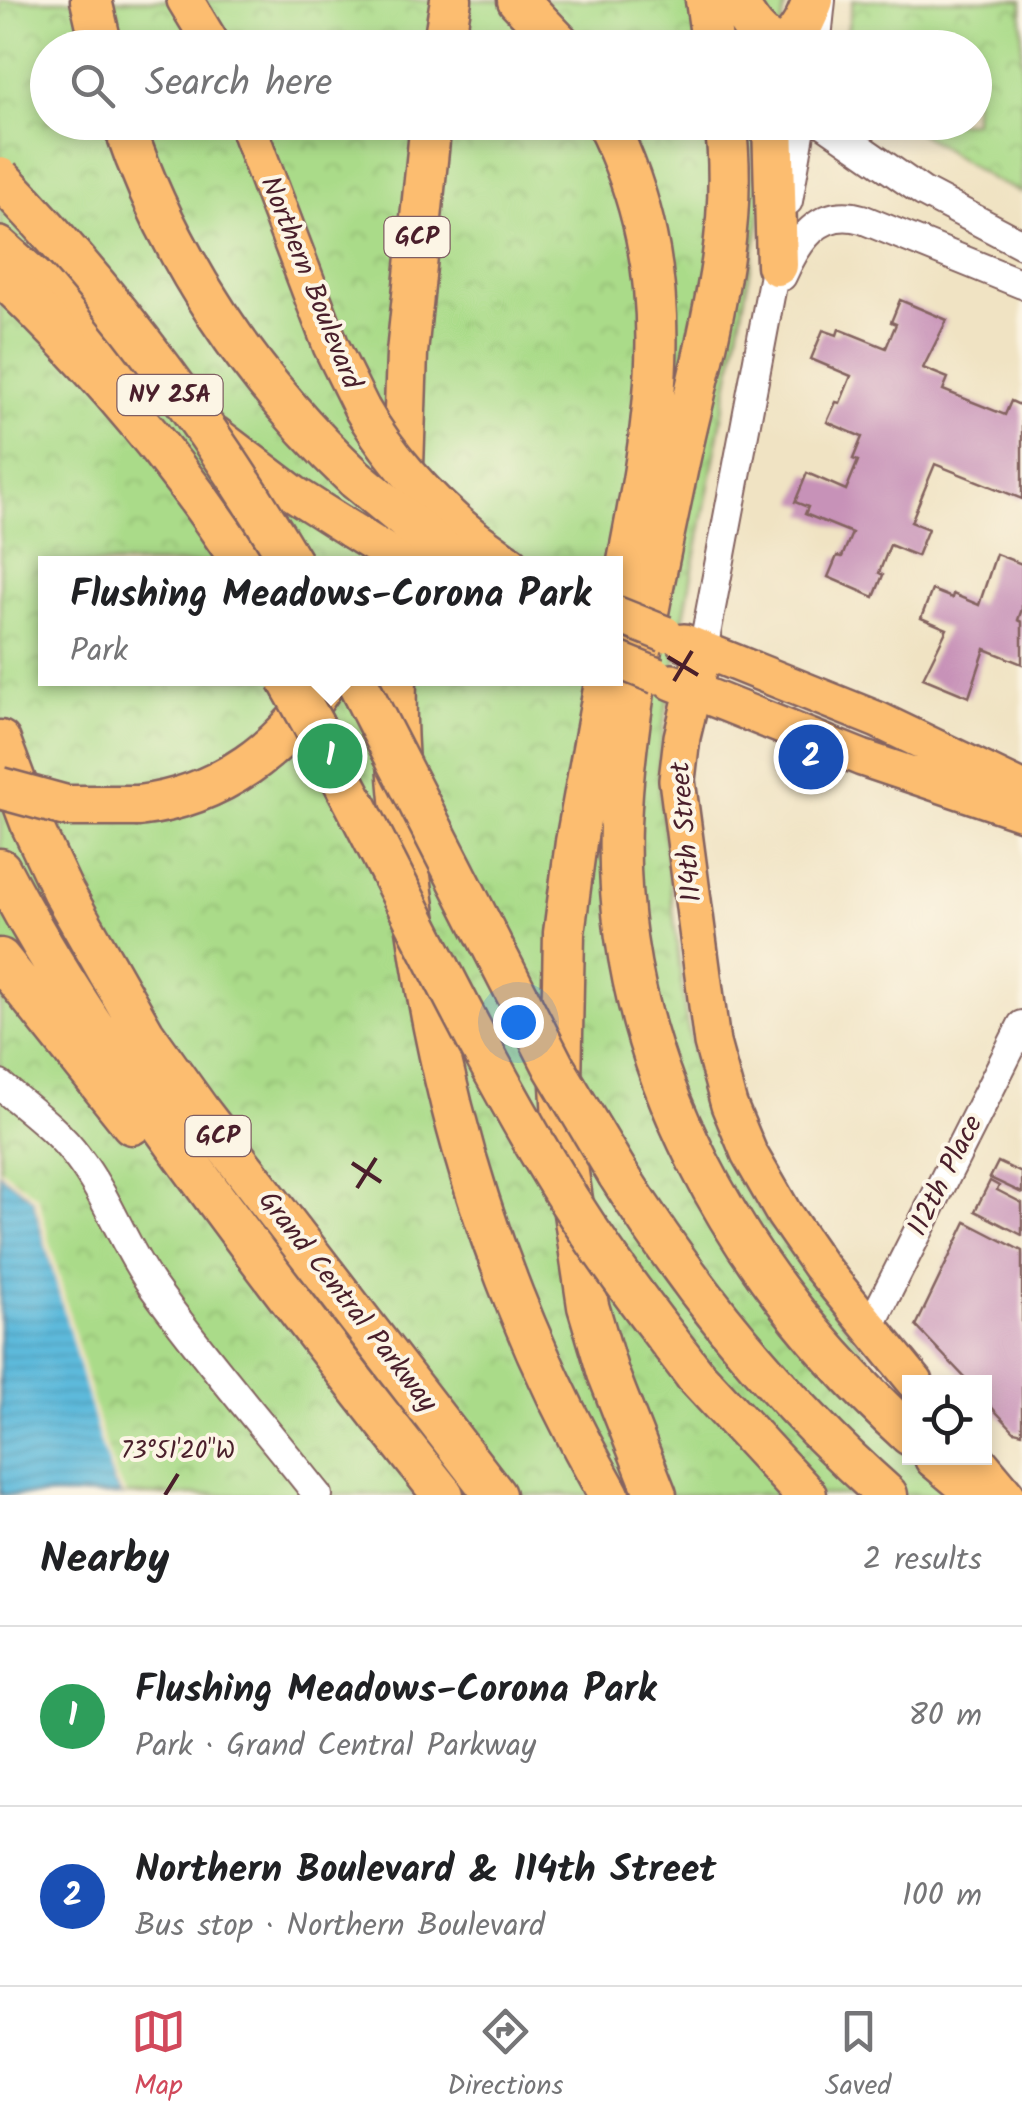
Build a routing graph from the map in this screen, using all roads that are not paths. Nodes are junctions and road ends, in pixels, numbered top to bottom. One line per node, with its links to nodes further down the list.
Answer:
1 (92, 0): 7 (highway)
2 (185, 0): 8 (main road)
3 (451, 0): 9 (highway)
4 (813, 0): 13 (highway)
5 (821, 0): 14 (street)
6 (728, 2): 10 (highway); 11 (highway); 12 (highway)
7 (98, 30)
8 (203, 30)
9 (446, 30)
10 (719, 30)
11 (744, 30)
12 (755, 30)
13 (800, 30)
14 (818, 30)
15 (130, 140): 35 (highway, bridge)
16 (253, 140): 35 (main road, Northern Boulevard, bridge)
17 (430, 140): 32 (highway, GCP)
18 (614, 140): 40 (highway)
19 (629, 140): 33 (highway)
20 (726, 140): 33 (highway)
21 (773, 140): 27 (highway)
22 (799, 140): 27 (street, 114th Street)
23 (848, 140): 25 (street)
24 (0, 178): 38 (highway, bridge)
25 (1022, 244)
26 (0, 245): 34 (main road, NY 25A)
27 (776, 265): 30 (street, 114th Street)
28 (0, 274): 37 (highway)
29 (1022, 284): 30 (street)
30 (768, 309): 42 (street, 114th Street)
31 (0, 312): 36 (highway)
32 (406, 352): 34 (highway); 39 (highway, GCP)
33 (669, 511): 63 (highway)
34 (359, 547)
35 (467, 551)
36 (209, 556)
37 (238, 556)
38 (287, 556)
39 (403, 556)
40 (623, 586)
41 (623, 617): 42 (main road, bridge)
42 (704, 650): 50 (main road, 114th Street); 53 (main road)
43 (623, 662): 50 (main road, bridge)
44 (290, 686): 56 (highway, bridge)
45 (312, 686): 56 (highway, bridge)
46 (321, 686): 52 (highway, bridge)
47 (359, 686): 72 (highway, bridge)
48 (396, 686): 69 (highway)
49 (605, 686): 70 (highway)
50 (693, 691): 54 (main road); 60 (main road, 114th Street)
51 (0, 741): 68 (highway, Grand Central Parkway / GCP)
52 (0, 788)
53 (1022, 789)
54 (1022, 812)
55 (0, 869): 61 (highway, Grand Central Parkway / GCP)
56 (420, 928): 71 (highway, bridge)
57 (3, 964): 61 (highway)
58 (1022, 1025): 60 (street, 112th Place)
59 (0, 1085): 66 (street)
60 (870, 1327): 62 (main road, 114th Street)
61 (336, 1362): 67 (highway, Grand Central Parkway / GCP)
62 (909, 1375)
63 (902, 1427)
64 (943, 1465): 73 (highway)
65 (982, 1465): 74 (main road)
66 (318, 1495)
67 (443, 1495)
68 (494, 1495)
69 (609, 1495)
70 (656, 1495)
71 (806, 1495)
72 (887, 1495)
73 (979, 1495)
74 (1008, 1495)

